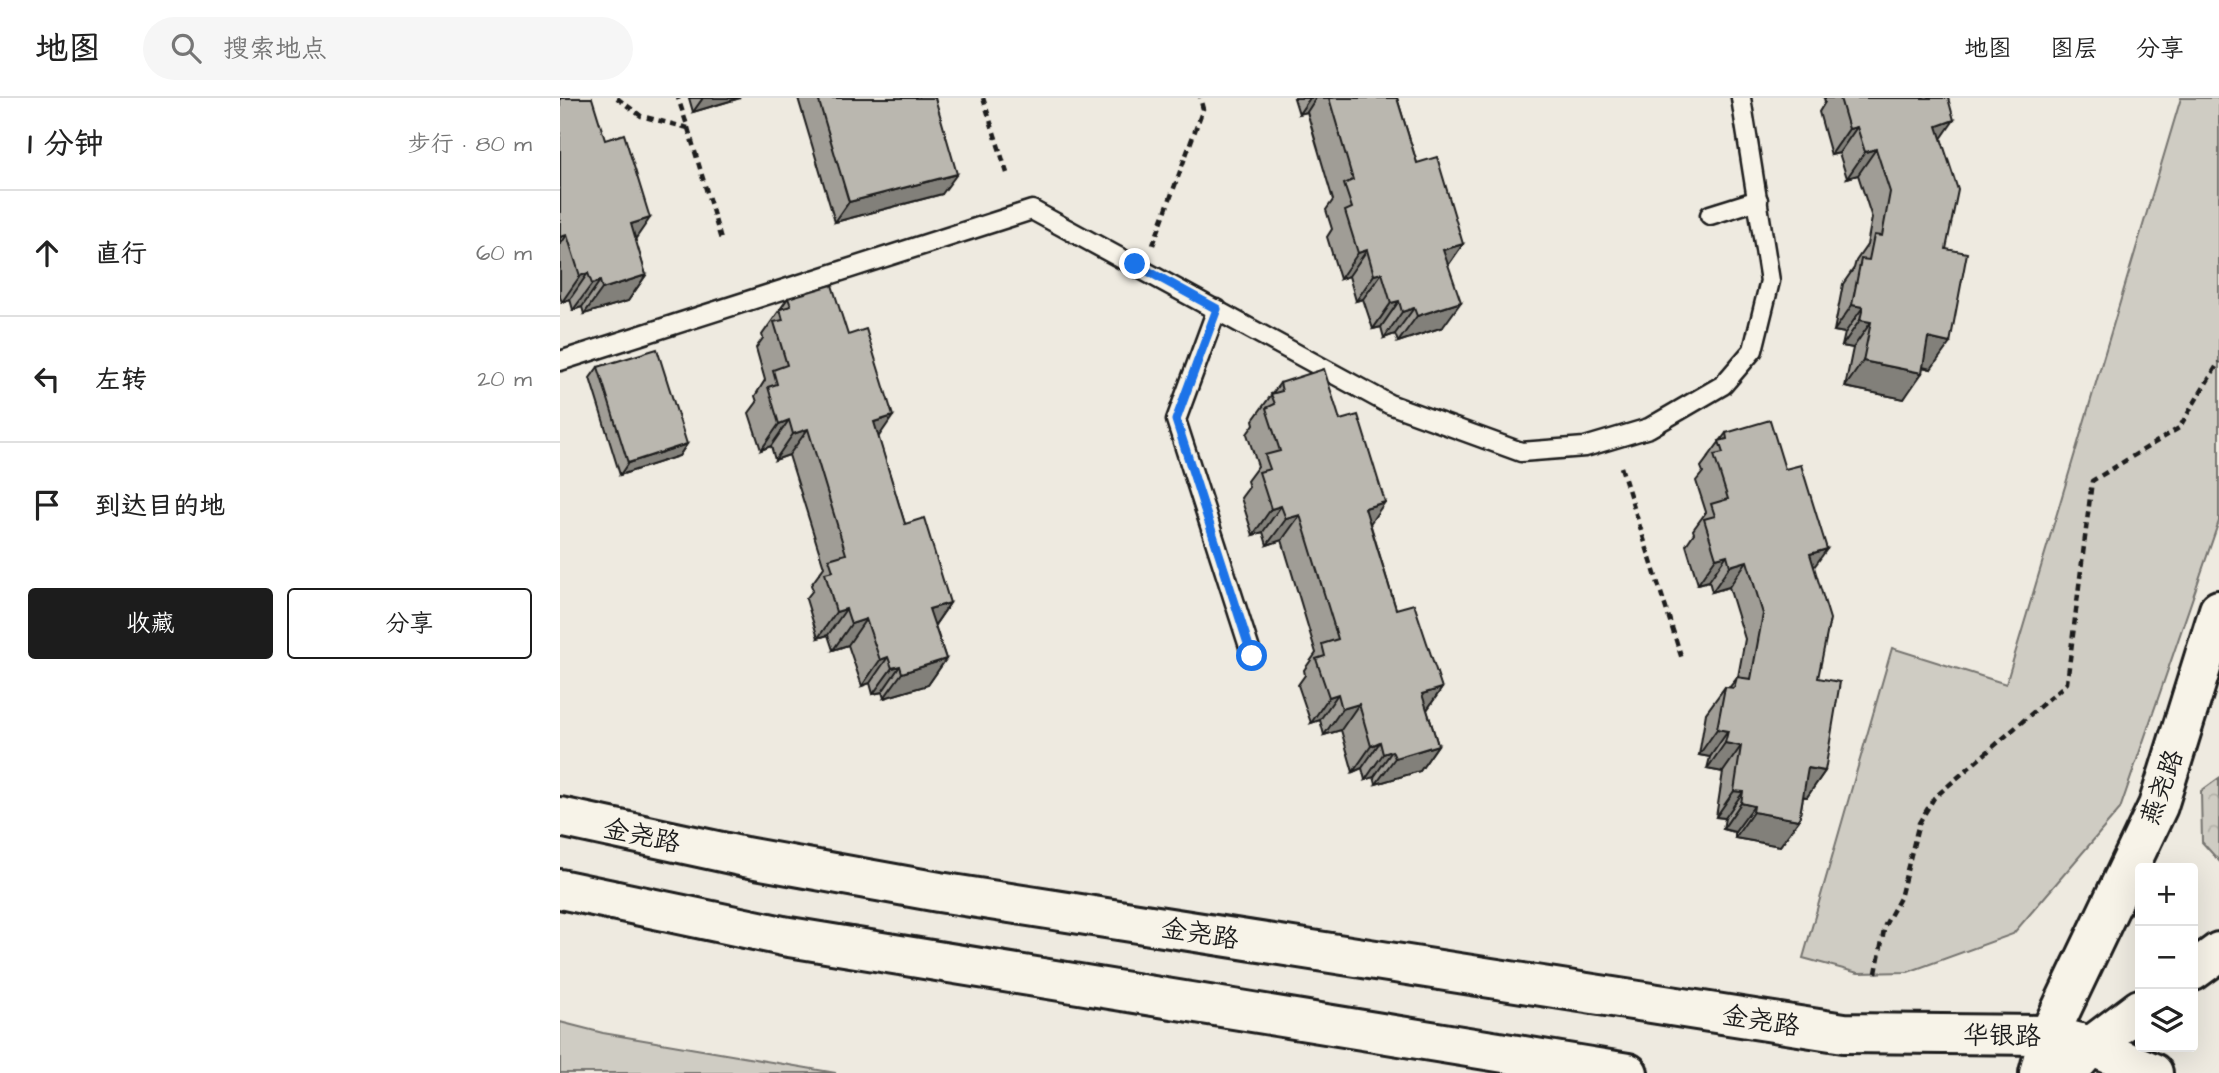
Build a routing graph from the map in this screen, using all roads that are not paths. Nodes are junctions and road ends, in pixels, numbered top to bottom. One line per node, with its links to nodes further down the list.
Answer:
1 (1741, 98): 2 (lane)
2 (1758, 200): 3 (lane); 4 (lane)
3 (1710, 215)
4 (1217, 309): 5 (lane); 7 (lane)
5 (560, 361)
6 (2219, 610): 14 (main road, 燕尧路)
7 (1252, 656)
8 (560, 817): 13 (main road, 金尧路)
9 (560, 889): 16 (main road)
10 (2219, 952): 11 (main road)
11 (2198, 967)
12 (2135, 1014): 15 (main road)
13 (1843, 1033): 14 (main road, 华银路)
14 (2049, 1035): 15 (main road, 华银路); 17 (main road, 燕尧路)
15 (2079, 1059): 18 (main road, 华银路)
16 (1628, 1073)
17 (2039, 1073)
18 (2152, 1073)

